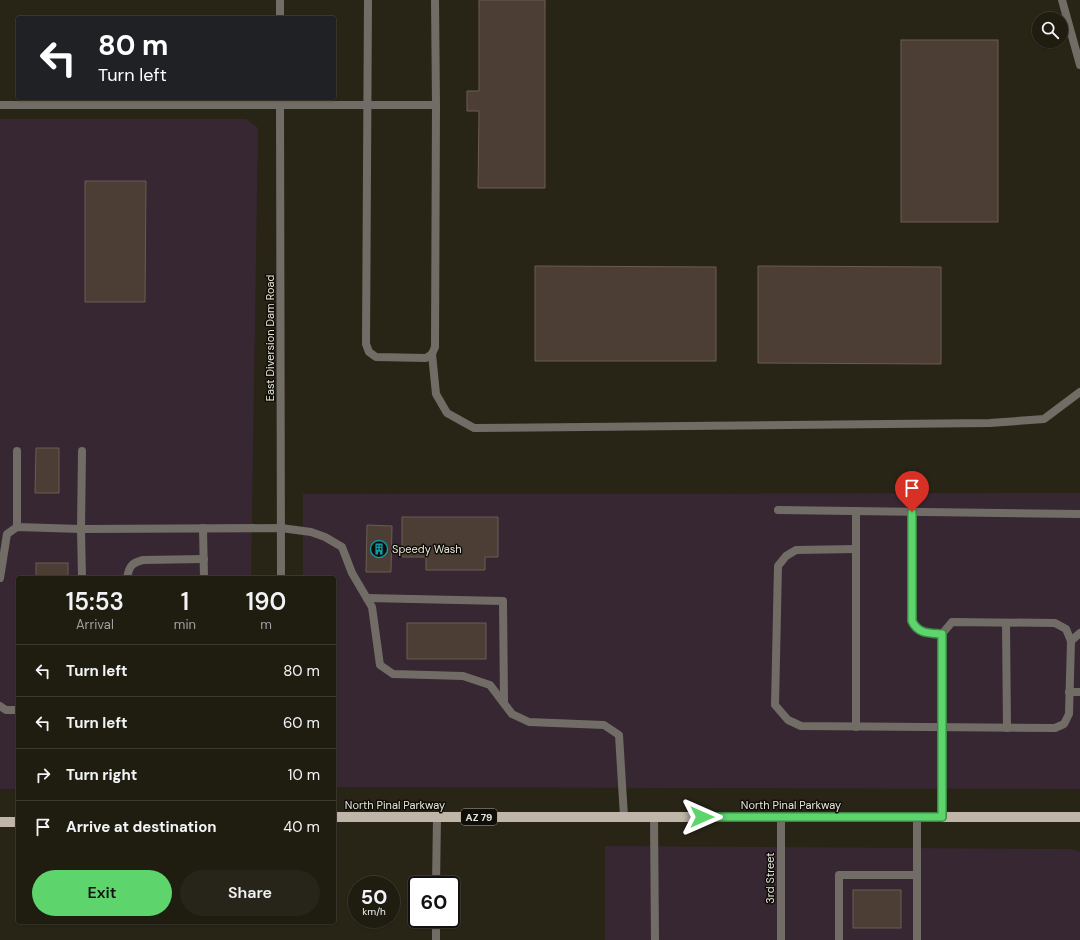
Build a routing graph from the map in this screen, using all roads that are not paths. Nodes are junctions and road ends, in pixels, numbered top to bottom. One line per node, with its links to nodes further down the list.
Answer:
1 (280, 0): 5 (street)
2 (368, 0): 9 (street)
3 (435, 0): 10 (street)
4 (1062, 0): 6 (street)
5 (280, 16)
6 (1080, 65)
7 (280, 101): 8 (street); 9 (street); 22 (street, East Diversion Dam Road)
8 (0, 105)
9 (367, 105): 10 (street); 11 (street)
10 (436, 105): 11 (street)
11 (432, 354): 12 (street)
12 (1080, 392)
13 (17, 451): 19 (street)
14 (82, 451): 20 (street)
15 (778, 510): 16 (street)
16 (856, 511): 17 (street); 23 (street)
17 (912, 512): 18 (street); 33 (street)
18 (1080, 514)
19 (18, 527): 20 (street); 29 (street)
20 (81, 528): 21 (street); 25 (street)
21 (203, 528): 22 (street); 24 (street)
22 (281, 528): 28 (street, East Diversion Dam Road); 30 (street)
23 (856, 549): 40 (street); 40 (street)
24 (204, 559): 26 (street); 27 (street)
25 (82, 576)
26 (127, 576)
27 (204, 576)
28 (281, 576)
29 (0, 578)
30 (367, 598): 37 (street); 37 (street)
31 (1006, 623): 33 (street); 34 (street); 42 (street)
32 (1080, 633): 34 (street)
33 (942, 634): 41 (street)
34 (1070, 641): 35 (street)
35 (1069, 692): 36 (street); 42 (street)
36 (1080, 692)
37 (504, 703): 45 (street)
38 (0, 706): 39 (street)
39 (16, 710)
40 (856, 727): 41 (street)
41 (942, 728): 42 (street); 49 (street)
42 (1007, 728)
43 (336, 817): 44 (main road, North Pinal Parkway / AZ 79)
44 (437, 817): 45 (main road, North Pinal Parkway / AZ 79); 54 (street)
45 (624, 817): 46 (main road, North Pinal Parkway / AZ 79)
46 (654, 817): 47 (main road, North Pinal Parkway / AZ 79); 57 (street)
47 (781, 817): 48 (main road, North Pinal Parkway / AZ 79); 58 (street, 3rd Street)
48 (917, 817): 49 (main road, North Pinal Parkway / AZ 79); 53 (street)
49 (942, 817): 50 (main road, North Pinal Parkway / AZ 79)
50 (1080, 817)
51 (0, 822): 52 (main road)
52 (16, 822)
53 (917, 875): 59 (street); 60 (street)
54 (436, 876)
55 (436, 928): 56 (street)
56 (436, 940)
57 (655, 940)
58 (780, 940)
59 (839, 940)
60 (917, 940)

